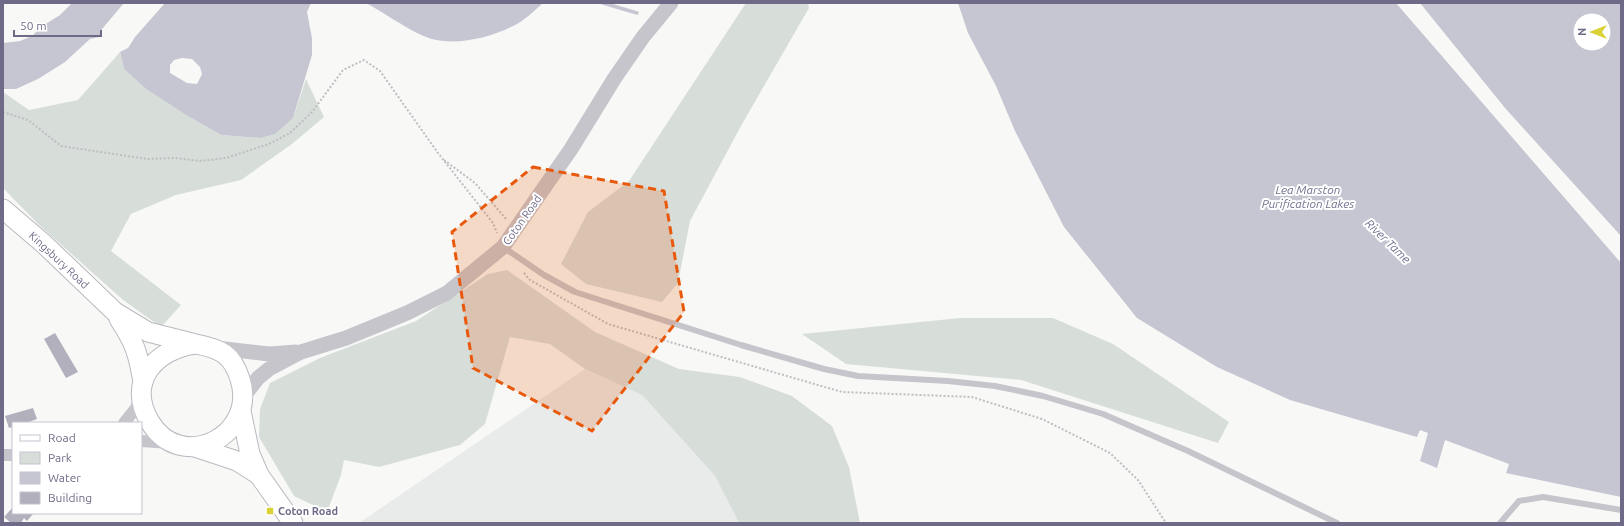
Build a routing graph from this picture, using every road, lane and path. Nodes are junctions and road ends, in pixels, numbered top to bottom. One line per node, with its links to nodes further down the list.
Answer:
1 (671, 3): 5 (street, Coton Road)
2 (3, 112): 3 (path)
3 (438, 153): 5 (path); 6 (path)
4 (3, 209): 7 (main road, Kingsbury Road)
5 (514, 230): 6 (street, Coton Road)
6 (503, 247): 10 (street, Coton Road); 20 (lane)
7 (115, 312): 8 (main road); 11 (main road)
8 (196, 344): 9 (main road); 11 (main road)
9 (216, 348): 10 (street, Coton Road); 12 (main road)
10 (301, 352): 12 (street, Coton Road)
11 (142, 388): 13 (street); 15 (main road)
12 (243, 403): 16 (main road); 17 (main road)
13 (125, 422)
14 (142, 441): 15 (street)
15 (174, 444): 16 (main road)
16 (195, 447): 17 (main road)
17 (259, 475): 19 (main road)
18 (1621, 510): 21 (lane)
19 (293, 523)
20 (1337, 523)
21 (1500, 523)

